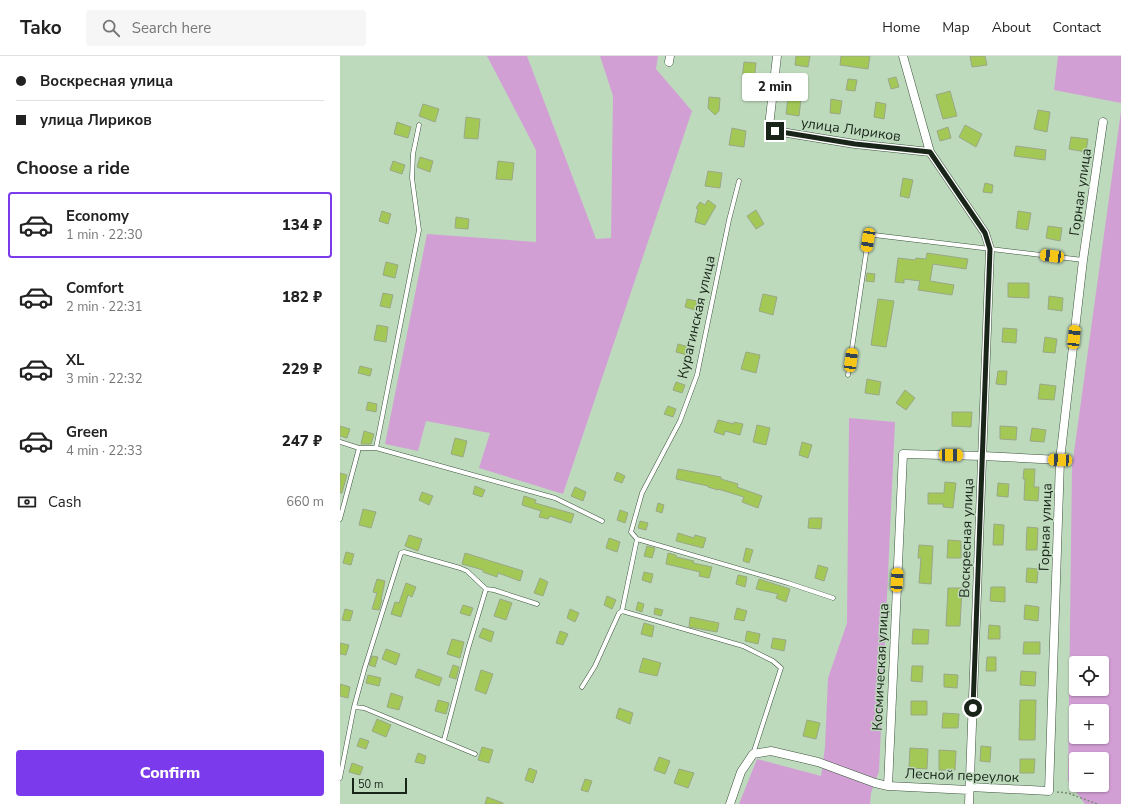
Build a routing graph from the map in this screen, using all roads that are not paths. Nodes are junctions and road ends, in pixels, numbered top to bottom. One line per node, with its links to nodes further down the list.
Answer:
1 (778, 56): 5 (street, улица Лириков)
2 (903, 56): 5 (street)
3 (1103, 122): 8 (street, Горная улица)
4 (419, 125): 12 (lane)
5 (930, 152): 7 (street)
6 (739, 181): 17 (lane, Курагинская улица)
7 (990, 249): 8 (lane); 9 (lane); 13 (street, Воскресная улица)
8 (1083, 260): 14 (street, Горная улица)
9 (848, 375)
10 (340, 442): 11 (lane)
11 (358, 448): 12 (lane); 15 (lane)
12 (376, 448): 16 (lane)
13 (983, 456): 14 (street); 28 (street, Космическая улица); 29 (street, Воскресная улица)
14 (1060, 460): 30 (street, Горная улица)
15 (340, 519)
16 (602, 521)
17 (637, 539): 19 (lane); 21 (lane, Курагинская улица)
18 (486, 589): 20 (lane); 23 (lane); 24 (lane)
19 (833, 598)
20 (537, 604)
21 (622, 611): 22 (lane, Курагинская улица); 26 (lane)
22 (582, 686)
23 (354, 707): 24 (lane); 27 (lane)
24 (444, 740): 25 (lane)
25 (475, 754)
26 (753, 754): 28 (street, Лесной переулок); 31 (street)
27 (340, 778)
28 (888, 786): 29 (street, Лесной переулок)
29 (970, 789): 30 (street, Лесной переулок); 32 (street, Воскресная улица)
30 (1049, 791)
31 (730, 804)
32 (969, 804)

